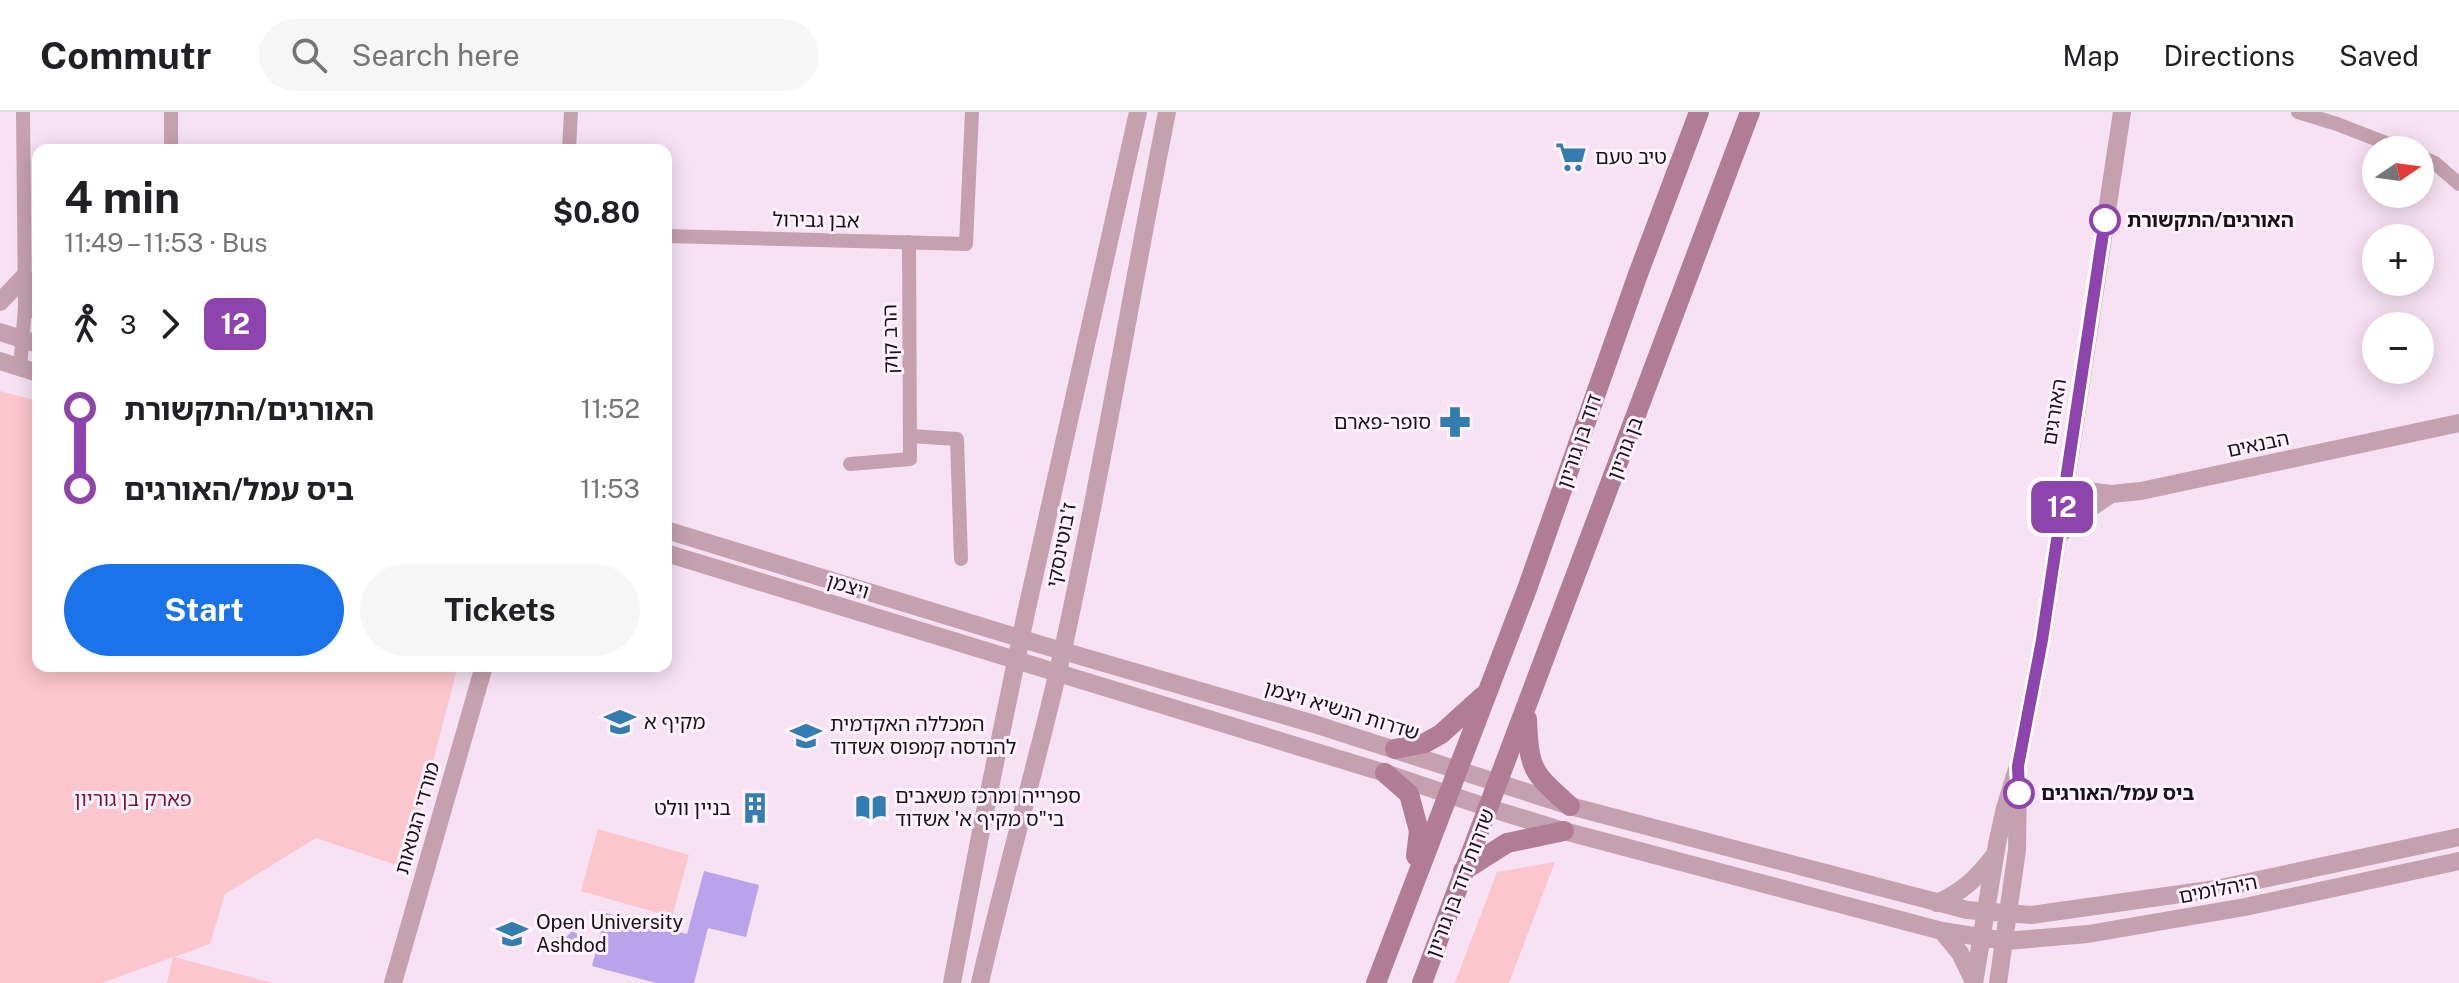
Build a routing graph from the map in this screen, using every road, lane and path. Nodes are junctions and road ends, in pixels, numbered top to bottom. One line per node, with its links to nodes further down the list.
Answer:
1 (23, 112): 18 (street)
2 (171, 112): 12 (street)
3 (571, 112): 13 (street)
4 (972, 112): 17 (street, אבן גבירול)
5 (1138, 112): 34 (street, ז'בוטינסקי)
6 (1167, 112): 35 (street, ז'בוטינסקי)
7 (1699, 112): 39 (main road, דוד בן גוריון)
8 (1750, 112): 40 (main road, בן גוריון)
9 (2122, 112): 28 (street, האורגים)
10 (2298, 112): 11 (street)
11 (2368, 136)
12 (171, 144)
13 (569, 144)
14 (2434, 163): 15 (street)
15 (2459, 184)
16 (672, 236): 17 (street, אבן גבירול)
17 (909, 242): 26 (street, הרב קוק)
18 (24, 277): 19 (street); 20 (street); 22 (street)
19 (32, 297)
20 (0, 302)
21 (0, 332): 22 (street)
22 (30, 341): 24 (street)
23 (0, 361): 24 (street)
24 (29, 370)
25 (2459, 423): 29 (street, הבנאים)
26 (910, 436): 27 (street); 33 (street)
27 (850, 464)
28 (2064, 488): 29 (street, הבנאים); 31 (street, האורגים)
29 (2111, 494): 31 (street)
30 (672, 532): 34 (street, שדרות הנשיא ויצמן)
31 (2057, 537): 42 (street, האורגים)
32 (672, 555): 36 (street, ויצמן)
33 (961, 559)
34 (1021, 639): 35 (street, שדרות הנשיא ויצמן); 36 (street, ז'בוטינסקי)
35 (1063, 651): 38 (street, ז'בוטינסקי); 41 (street, שדרות הנשיא ויצמן)
36 (1016, 661): 38 (street); 63 (street, ז'בוטינסקי)
37 (482, 672): 62 (street, מורדי הגטאות)
38 (1058, 673): 44 (street); 64 (street, ז'בוטינסקי)
39 (1489, 691): 41 (main road); 43 (main road, דוד בן גוריון)
40 (1526, 709): 45 (main road, בן גוריון); 47 (main road)
41 (1395, 749): 43 (street, שדרות הנשיא ויצמן)
42 (2018, 766): 51 (street, האורגים); 57 (street, האורגים)
43 (1457, 769): 45 (street, שדרות הנשיא ויצמן); 46 (main road)
44 (1385, 773): 46 (street); 54 (main road)
45 (1499, 783): 47 (street, שדרות הנשיא ויצמן); 48 (main road, שדרות דוד בן גוריון)
46 (1448, 795): 48 (street); 54 (main road)
47 (1570, 806): 55 (street, שדרות הנשיא ויצמן)
48 (1489, 808): 49 (street); 53 (main road, שדרות דוד בן גוריון)
49 (1564, 831): 53 (main road); 58 (street)
50 (2459, 837): 57 (street, היהלומים)
51 (1996, 854): 55 (street); 56 (street, האורגים)
52 (2459, 861): 60 (street, היהלומים)
53 (1463, 871): 66 (main road, שדרות דוד בן גוריון)
54 (1414, 883): 65 (main road)
55 (1937, 903): 56 (street, שדרות הנשיא ויצמן)
56 (1988, 912): 57 (street, שדרות הנשיא ויצמן); 59 (street, האורגים)
57 (2009, 914): 60 (street, האורגים)
58 (1942, 931): 59 (street); 61 (street)
59 (1983, 938): 60 (street, היהלומים); 61 (street, האורגים)
60 (2006, 941): 67 (street, האורגים)
61 (1974, 982)
62 (393, 983)
63 (952, 983)
64 (980, 983)
65 (1376, 983)
66 (1422, 983)
67 (1998, 983)

